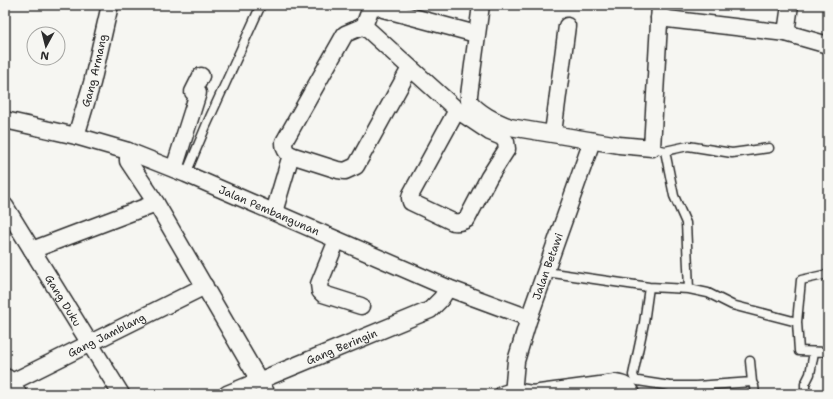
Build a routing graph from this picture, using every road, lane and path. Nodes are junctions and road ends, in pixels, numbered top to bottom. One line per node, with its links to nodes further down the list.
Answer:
1 (110, 5): 18 (street, Gang Armang)
2 (261, 5): 24 (lane)
3 (372, 5): 8 (street)
4 (380, 5): 11 (street)
5 (481, 5): 11 (street)
6 (790, 5): 10 (street)
7 (660, 12): 10 (street); 21 (street)
8 (364, 26): 13 (street); 23 (street)
9 (567, 26): 17 (street)
10 (786, 33): 12 (street)
11 (476, 34): 17 (street)
12 (828, 45)
13 (410, 68): 15 (street); 23 (street)
14 (201, 76): 24 (street)
15 (457, 110): 15 (street)
16 (5, 120): 18 (street, Jalan Pembangunan)
17 (553, 134): 19 (street)
18 (76, 136): 22 (street, Jalan Pembangunan)
19 (592, 141): 21 (street); 30 (street, Jalan Betawi)
20 (769, 148): 21 (lane)
21 (658, 149): 35 (lane)
22 (128, 151): 24 (street, Jalan Pembangunan); 25 (street)
23 (290, 155): 27 (street)
24 (180, 171): 27 (street, Jalan Pembangunan)
25 (156, 203): 29 (street); 32 (street)
26 (5, 206): 29 (street, Gang Duku)
27 (274, 212): 28 (street, Jalan Pembangunan)
28 (337, 240): 34 (street, Jalan Pembangunan); 36 (street)
29 (32, 250): 39 (street, Gang Duku)
30 (546, 272): 33 (lane); 37 (street, Jalan Betawi)
31 (828, 274): 38 (lane)
32 (205, 286): 39 (street, Gang Jamblang); 43 (street)
33 (649, 287): 35 (lane); 45 (lane)
34 (448, 288): 37 (street, Jalan Pembangunan); 43 (street, Gang Beringin)
35 (688, 289): 38 (lane)
36 (360, 306)
37 (529, 318): 47 (street, Jalan Betawi)
38 (798, 322): 40 (lane)
39 (90, 344): 46 (street, Gang Jamblang); 48 (street, Gang Duku)
40 (814, 352): 41 (lane); 55 (lane)
41 (828, 352)
42 (750, 361): 44 (lane)
43 (259, 380): 49 (street, Gang Beringin); 50 (street)
44 (752, 382): 45 (lane); 54 (lane)
45 (707, 385): 53 (lane)
46 (9, 386)
47 (510, 393): 51 (street)
48 (121, 394)
49 (227, 394)
50 (267, 394)
51 (532, 394): 52 (street)
52 (632, 394)
53 (708, 394)
54 (755, 394)
55 (805, 394)

